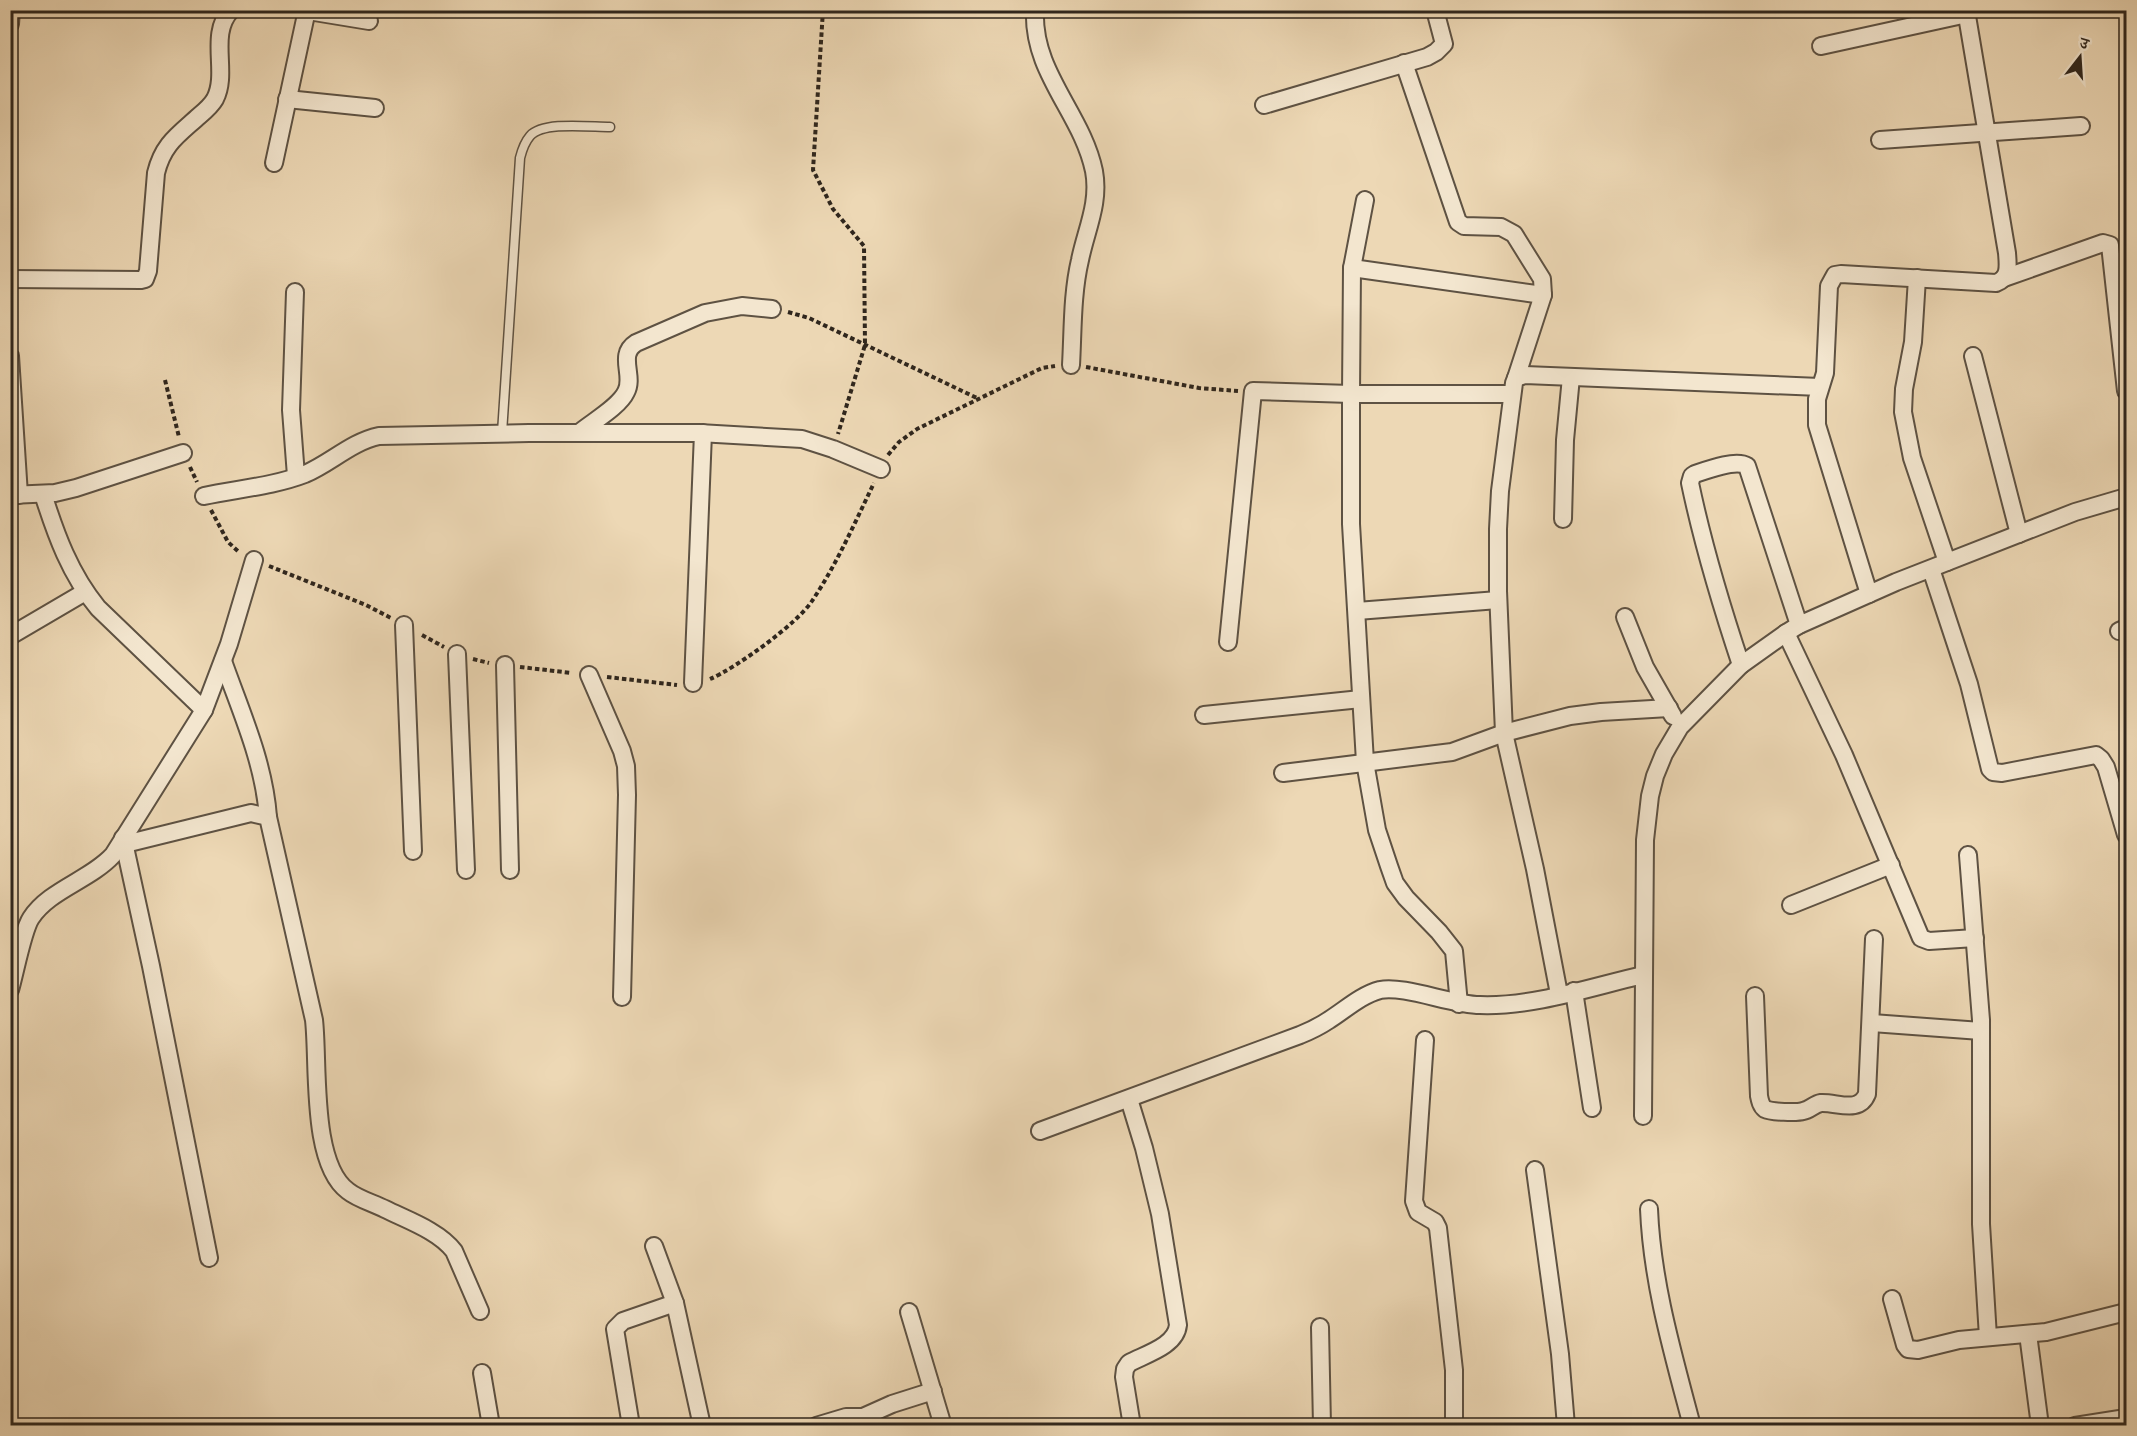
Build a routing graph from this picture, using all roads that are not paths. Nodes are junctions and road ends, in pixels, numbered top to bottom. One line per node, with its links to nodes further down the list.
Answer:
1 (11, 10): 9 (street)
2 (231, 10): 25 (street)
3 (302, 10): 6 (street)
4 (1035, 10): 31 (street)
5 (1436, 10): 11 (street)
6 (307, 11): 8 (street); 12 (street)
7 (1967, 12): 10 (street); 17 (street)
8 (369, 21)
9 (10, 24)
10 (1821, 46)
11 (1404, 63): 13 (street); 27 (street)
12 (287, 99): 14 (street); 19 (street)
13 (1264, 105)
14 (375, 108)
15 (2081, 126): 17 (street)
16 (610, 127): 37 (lane)
17 (1987, 132): 18 (street); 24 (street)
18 (1880, 140)
19 (274, 163)
20 (1365, 200): 21 (street)
21 (1352, 268): 27 (street); 36 (street)
22 (2121, 272): 24 (street); 35 (street)
23 (1917, 278): 24 (street); 34 (street); 50 (street)
24 (2004, 278)
25 (10, 279)
26 (295, 292): 42 (street)
27 (1543, 295): 33 (street)
28 (772, 309): 38 (street)
29 (10, 356): 44 (street)
30 (1973, 356): 48 (street)
31 (1071, 365)
32 (1571, 377): 33 (street); 34 (street); 47 (street)
33 (1514, 386): 36 (street); 53 (street)
34 (1820, 387): 52 (street)
35 (2127, 391)
36 (1351, 394): 54 (street); 59 (street)
37 (502, 433): 38 (street); 42 (street)
38 (579, 433): 39 (street)
39 (703, 433): 41 (street); 65 (street)
40 (183, 453): 43 (street)
41 (881, 469)
42 (296, 476): 45 (street)
43 (43, 494): 44 (street); 51 (street)
44 (15, 495)
45 (204, 496)
46 (2127, 497): 48 (street)
47 (1563, 519)
48 (2019, 534): 50 (street)
49 (254, 560): 61 (street)
50 (1939, 565): 52 (street); 75 (street)
51 (85, 592): 58 (street); 68 (street)
52 (1869, 594): 57 (street)
53 (1498, 600): 54 (street); 71 (street)
54 (1357, 611): 66 (street)
55 (1625, 617): 67 (street)
56 (404, 625): 77 (street)
57 (1793, 629): 63 (street); 63 (street); 79 (street)
58 (10, 636)
59 (1228, 642)
60 (458, 654): 80 (street)
61 (223, 661): 68 (street); 74 (street)
62 (505, 665): 81 (street)
63 (1741, 665): 70 (street)
64 (589, 675): 89 (street)
65 (693, 683)
66 (1361, 699): 69 (street); 72 (street)
67 (1669, 708): 70 (street); 71 (street)
68 (204, 710): 76 (street)
69 (1204, 715)
70 (1680, 727): 85 (street)
71 (1504, 733): 72 (street); 87 (street)
72 (1365, 762): 73 (street); 90 (street)
73 (1283, 772)
74 (268, 817): 76 (street); 104 (street)
75 (2126, 833)
76 (124, 841): 86 (street); 101 (street)
77 (413, 851)
78 (1968, 855): 83 (street)
79 (1891, 865): 82 (street); 83 (street)
80 (466, 870)
81 (510, 870)
82 (1791, 905)
83 (1975, 938): 92 (street)
84 (1874, 939): 91 (street)
85 (1643, 975): 87 (street); 96 (street)
86 (10, 990)
87 (1567, 992): 90 (street); 95 (street)
88 (1755, 996): 91 (street)
89 (622, 998)
90 (1459, 1004): 94 (street)
91 (1872, 1023): 92 (street)
92 (1981, 1031): 109 (street)
93 (1425, 1040): 121 (street)
94 (1129, 1099): 97 (street); 119 (street)
95 (1592, 1108)
96 (1643, 1116)
97 (1040, 1131)
98 (1535, 1170): 122 (street)
99 (1649, 1209): 123 (street)
100 (654, 1246): 103 (street)
101 (209, 1258)
102 (1892, 1299): 109 (street)
103 (675, 1303): 115 (street); 116 (street)
104 (480, 1311)
105 (909, 1312): 111 (street)
106 (2127, 1312): 108 (street)
107 (1320, 1328): 120 (street)
108 (2028, 1334): 109 (street); 124 (street)
109 (1988, 1337)
110 (482, 1373): 114 (street)
111 (933, 1391): 113 (street); 118 (street)
112 (2127, 1418): 125 (street)
113 (866, 1421): 117 (street)
114 (491, 1425)
115 (631, 1425)
116 (702, 1425)
117 (816, 1425)
118 (943, 1425)
119 (1132, 1425)
120 (1322, 1425)
121 (1454, 1425)
122 (1566, 1425)
123 (1692, 1425)
124 (2040, 1425)
125 (2075, 1425)

